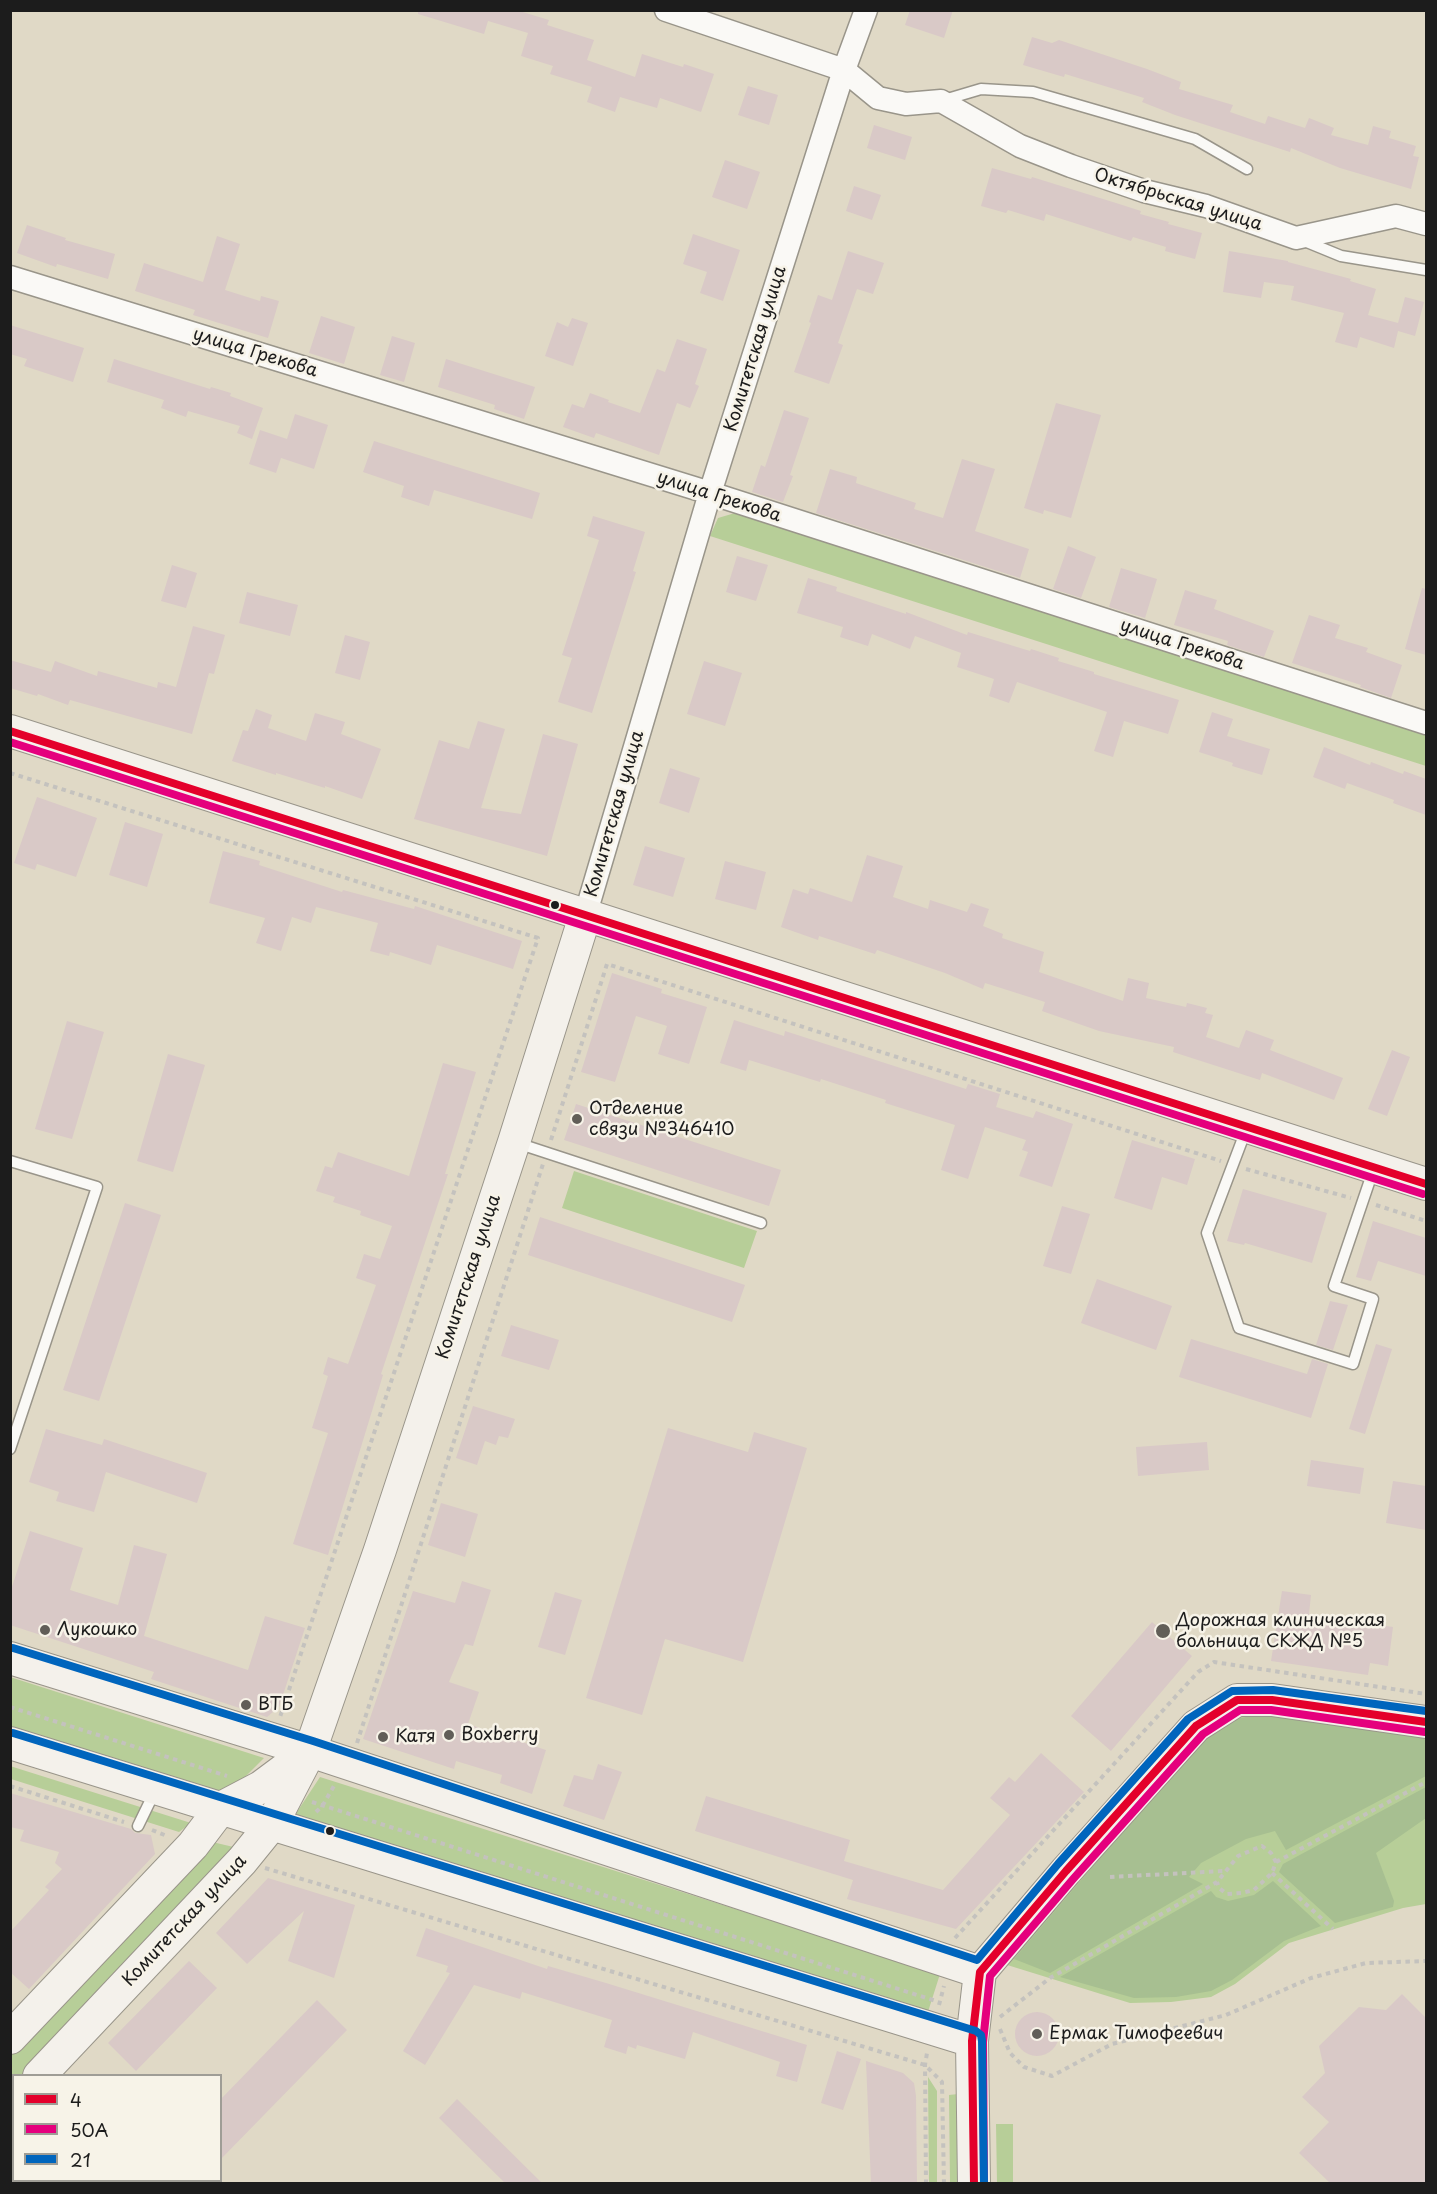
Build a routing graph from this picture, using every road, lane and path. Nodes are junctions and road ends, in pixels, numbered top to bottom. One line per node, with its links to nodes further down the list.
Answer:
1 (666, 10): 3 (street)
2 (866, 10): 3 (street, Комитетская улица)
3 (844, 70): 4 (street); 10 (street, Комитетская улица)
4 (941, 101): 5 (lane); 7 (street, Октябрьская улица)
5 (1246, 169)
6 (1426, 224): 7 (street)
7 (1296, 238): 8 (lane)
8 (1426, 270)
9 (10, 277): 10 (street, улица Грекова)
10 (710, 494): 11 (street, улица Грекова); 14 (street, Комитетская улица)
11 (1426, 723)
12 (10, 731): 14 (street)
13 (10, 773): 26 (path)
14 (585, 916): 15 (street); 16 (street, Комитетская улица)
15 (1247, 1127): 18 (street); 18 (lane)
16 (514, 1142): 20 (lane); 28 (street, Комитетская улица)
17 (10, 1161): 21 (lane)
18 (1375, 1167): 19 (street)
19 (1426, 1184)
20 (761, 1223)
21 (10, 1449)
22 (10, 1658): 26 (street)
23 (1426, 1694): 44 (path)
24 (10, 1707): 32 (path)
25 (1426, 1722): 46 (street)
26 (268, 1738): 28 (street)
27 (10, 1743): 31 (street)
28 (310, 1751): 32 (street, Комитетская улица); 44 (street)
29 (1426, 1782): 38 (path)
30 (10, 1786): 35 (path)
31 (156, 1788): 33 (street); 35 (lane)
32 (274, 1790): 33 (street, Комитетская улица); 34 (street, Комитетская улица); 47 (path)
33 (221, 1809): 34 (street); 36 (street, Комитетская улица)
34 (272, 1824): 37 (street, Комитетская улица); 47 (street)
35 (138, 1826): 36 (path)
36 (193, 1845): 49 (street, Комитетская улица)
37 (242, 1861): 50 (path); 51 (street, Комитетская улица)
38 (1276, 1862): 39 (path); 40 (path)
39 (1225, 1871): 41 (path); 42 (path)
40 (1272, 1873): 42 (path); 43 (path)
41 (1110, 1877)
42 (1217, 1882): 45 (path)
43 (1333, 1929)
44 (951, 1945): 46 (street); 47 (path)
45 (1426, 1961)
46 (980, 1972): 48 (street)
47 (936, 2016): 48 (street); 48 (path); 50 (path)
48 (973, 2027): 54 (street)
49 (10, 2038)
50 (925, 2065): 52 (path); 53 (path)
51 (41, 2074)
52 (926, 2184)
53 (944, 2184)
54 (974, 2184)

